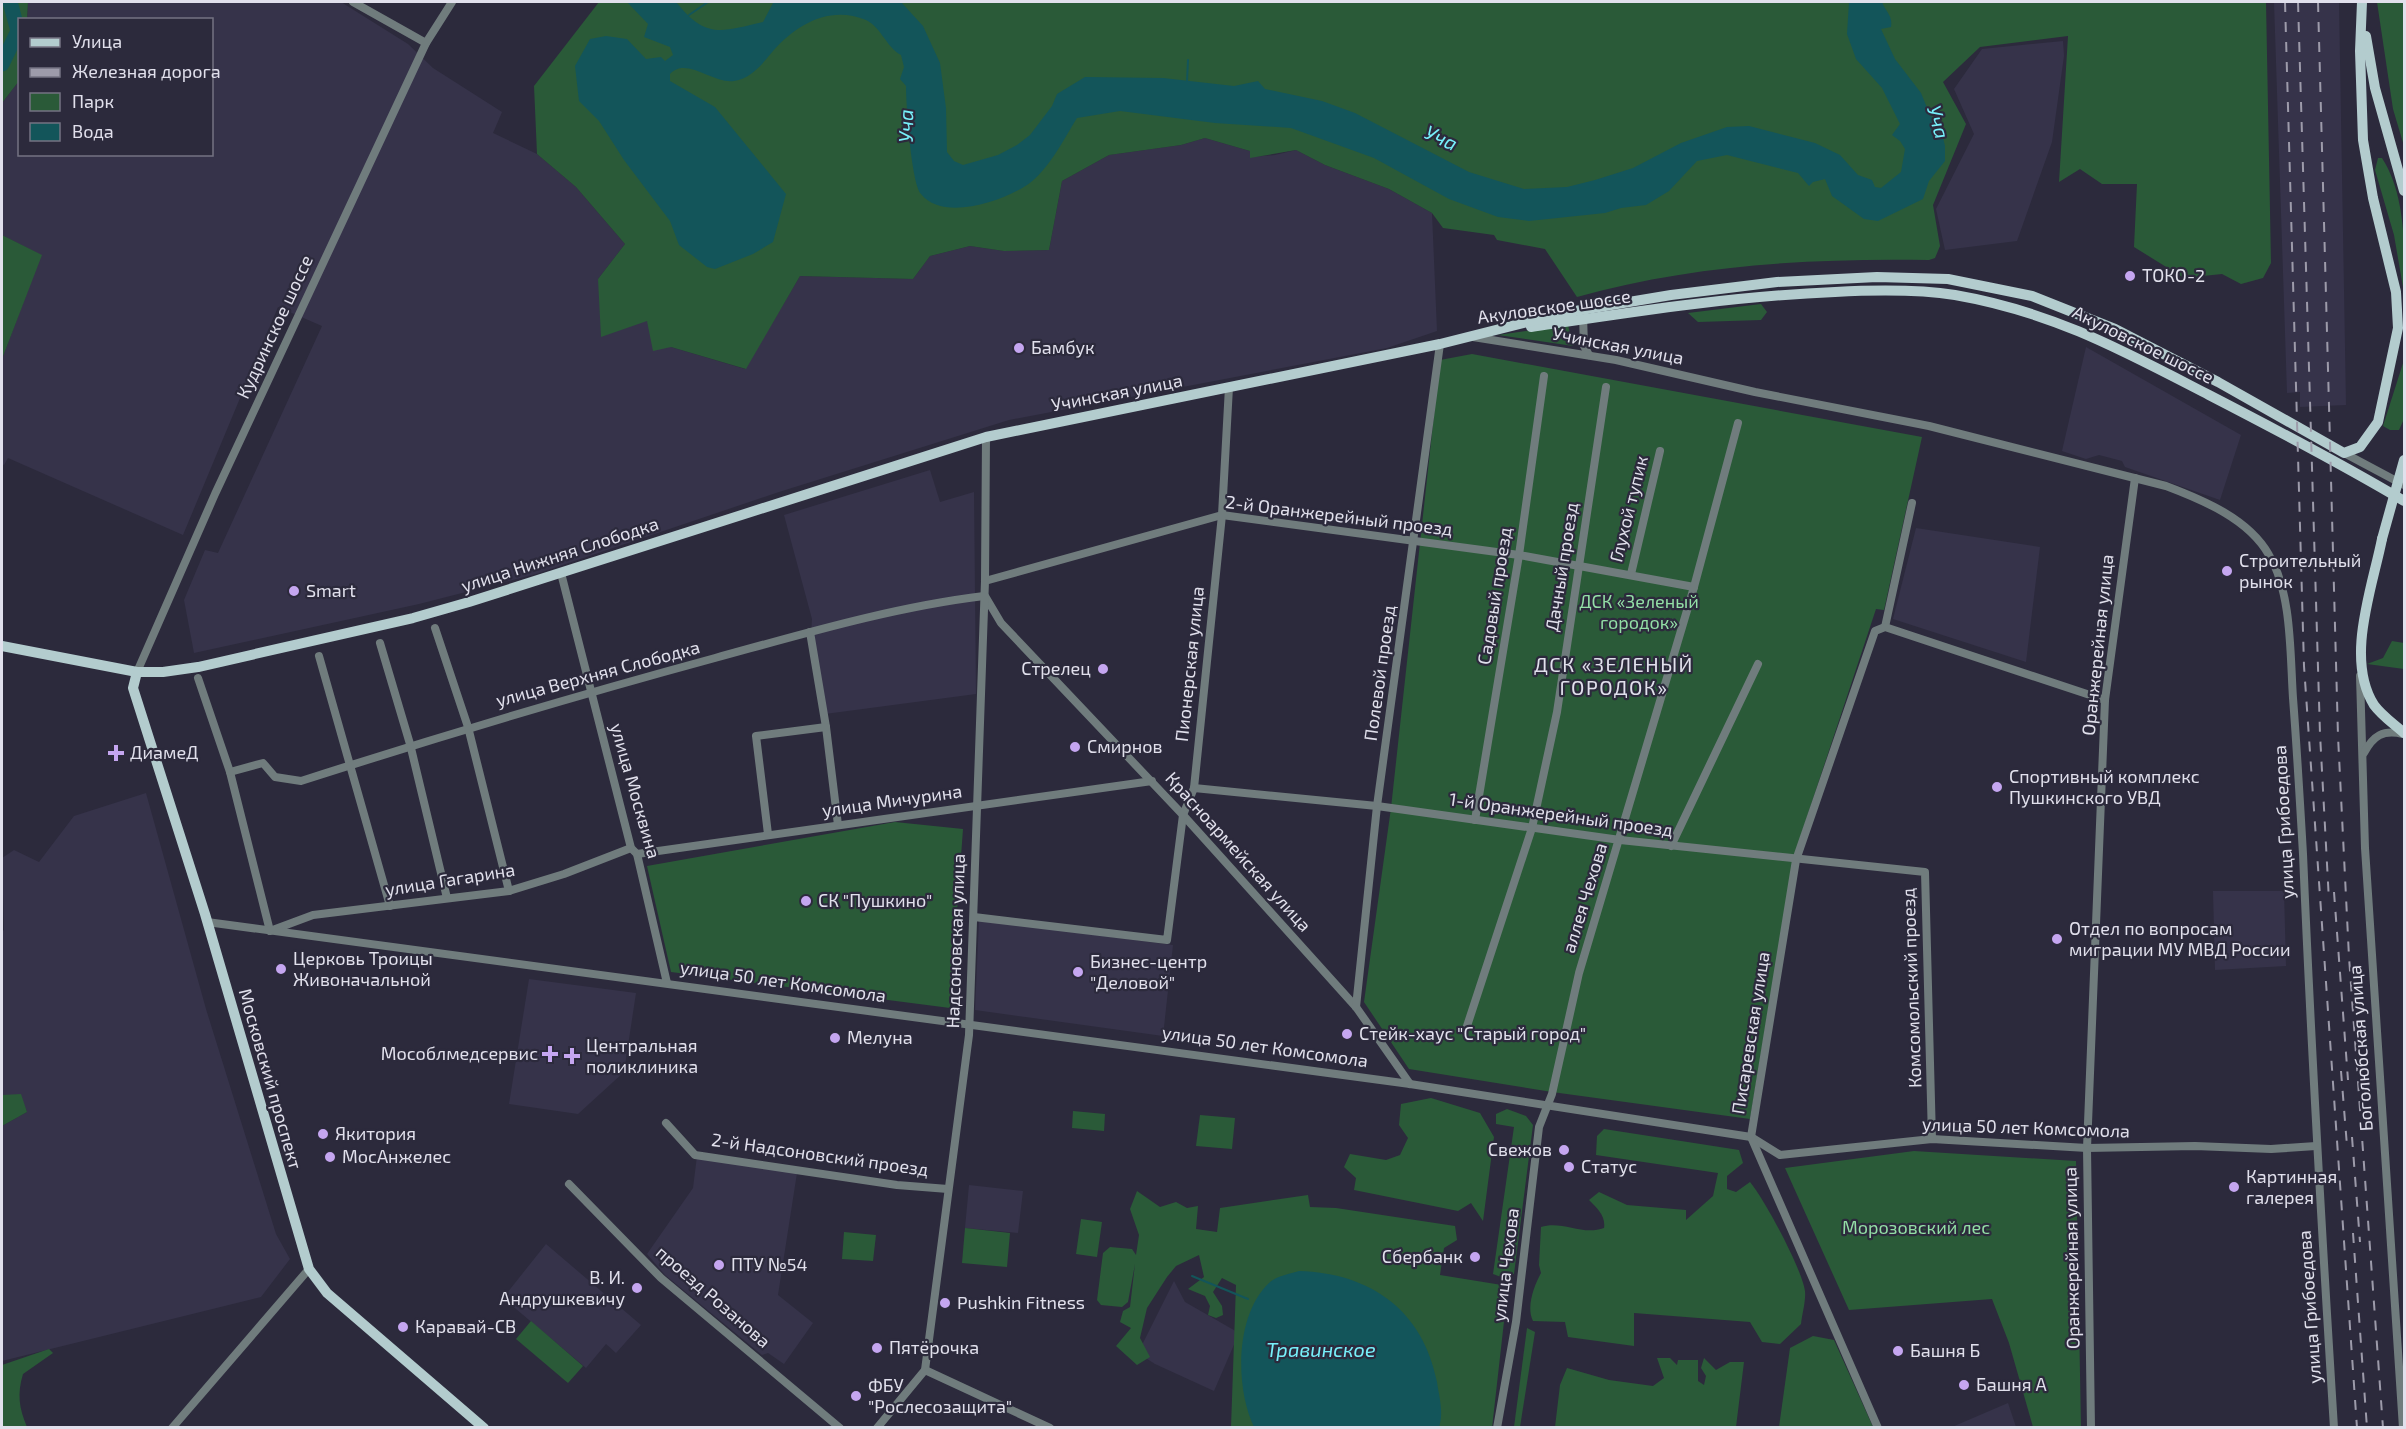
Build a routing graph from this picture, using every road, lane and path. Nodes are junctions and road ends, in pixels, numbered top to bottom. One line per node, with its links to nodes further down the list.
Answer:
1 (353, 2): 4 (street)
2 (452, 2): 4 (street, Кудринское шоссе)
3 (2362, 2): 5 (main road); 16 (main road)
4 (426, 43): 39 (street, Кудринское шоссе)
5 (2404, 190)
6 (1584, 314): 7 (main road, Акуловское шоссе); 9 (street); 16 (main road, Акуловское шоссе); 20 (main road, Акуловское шоссе)
7 (1468, 336): 8 (main road, Учинская улица); 9 (street, Учинская улица)
8 (1440, 344): 11 (main road, Учинская улица); 23 (street, Полевой проезд)
9 (1589, 355): 18 (street, Учинская улица)
10 (1544, 376): 24 (street, Садовый проезд)
11 (1229, 387): 14 (main road, Учинская улица); 22 (street, Пионерская улица)
12 (1606, 387): 25 (street, Дачный проезд)
13 (1738, 423): 29 (street, аллея Чехова)
14 (986, 437): 26 (main road, улица Нижняя Слободка); 28 (street, Надсоновская улица)
15 (1660, 451): 27 (street, Глухой тупик)
16 (2344, 453): 19 (street, Акуловское шоссе)
17 (2404, 460): 38 (main road, bridge)
18 (2135, 478): 42 (street, Оранжерейная улица); 79 (street, улица Грибоедова)
19 (2404, 485)
20 (2404, 501)
21 (1912, 503): 31 (street)
22 (1222, 515): 23 (street, 2-й Оранжерейный проезд); 28 (street, 2-й Оранжерейный проезд); 51 (street, Пионерская улица)
23 (1415, 542): 24 (street, 2-й Оранжерейный проезд); 53 (street, Полевой проезд)
24 (1519, 555): 25 (street, 2-й Оранжерейный проезд); 55 (street, Садовый проезд)
25 (1578, 565): 27 (street, 2-й Оранжерейный проезд); 57 (street, Дачный проезд)
26 (561, 573): 39 (main road, улица Нижняя Слободка); 41 (street, улица Москвина)
27 (1631, 574): 29 (street, 2-й Оранжерейный проезд)
28 (985, 581): 30 (street, Надсоновская улица)
29 (1694, 587): 59 (street, аллея Чехова)
30 (984, 596): 33 (street, улица Верхняя Слободка); 50 (street, Красноармейская улица); 52 (street, Надсоновская улица)
31 (1885, 627): 42 (street); 62 (street, Писаревская улица)
32 (435, 628): 44 (street)
33 (810, 632): 41 (street, улица Верхняя Слободка); 43 (street)
34 (380, 643): 46 (street)
35 (2, 646): 39 (main road, улица Нижняя Слободка)
36 (319, 656): 48 (street)
37 (1758, 664): 60 (street)
38 (2360, 667): 45 (main road); 47 (street, Боголюбская улица)
39 (137, 672): 68 (main road, Московский проспект)
40 (198, 678): 49 (street)
41 (591, 692): 44 (street, улица Верхняя Слободка); 61 (street, улица Москвина)
42 (2105, 700): 80 (street, Оранжерейная улица)
43 (826, 726): 56 (street); 58 (street)
44 (468, 727): 46 (street, улица Верхняя Слободка); 64 (street)
45 (2404, 734): 47 (street)
46 (410, 744): 48 (street, улица Верхняя Слободка); 65 (street)
47 (2363, 754): 85 (street, Боголюбская улица)
48 (349, 765): 49 (street, улица Верхняя Слободка); 66 (street)
49 (230, 772): 69 (street)
50 (1152, 782): 52 (street, улица Мичурина); 54 (street, Красноармейская улица)
51 (1194, 788): 53 (street, 1-й Оранжерейный проезд); 54 (street, Пионерская улица)
52 (978, 805): 56 (street, улица Мичурина); 67 (street, Надсоновская улица)
53 (1377, 806): 55 (street, 1-й Оранжерейный проезд); 71 (street, Полевой проезд)
54 (1183, 815): 67 (street, Пионерская улица); 71 (street, Красноармейская улица)
55 (1475, 820): 57 (street, 1-й Оранжерейный проезд)
56 (838, 825): 58 (street, улица Мичурина)
57 (1532, 828): 59 (street, 1-й Оранжерейный проезд); 73 (street, Дачный проезд)
58 (768, 834): 61 (street, улица Мичурина)
59 (1620, 840): 60 (street, 1-й Оранжерейный проезд); 75 (street, аллея Чехова)
60 (1671, 846): 62 (street, 1-й Оранжерейный проезд)
61 (634, 851): 64 (street, улица Гагарина); 70 (street, улица Москвина)
62 (1796, 860): 63 (street, 1-й Оранжерейный проезд); 77 (street, Писаревская улица)
63 (1925, 872): 78 (street, Комсомольский проезд)
64 (508, 891): 65 (street, улица Гагарина)
65 (447, 898): 66 (street, улица Гагарина)
66 (390, 906): 69 (street, улица Гагарина)
67 (974, 917): 72 (street, Надсоновская улица)
68 (207, 922): 69 (street, улица 50 лет Комсомола); 83 (main road, Московский проспект)
69 (270, 931): 70 (street, улица 50 лет Комсомола)
70 (667, 983): 72 (street, улица 50 лет Комсомола)
71 (1356, 1007): 74 (street, Красноармейская улица)
72 (970, 1023): 74 (street, улица 50 лет Комсомола); 82 (street, Надсоновская улица)
73 (1467, 1026)
74 (1410, 1084): 75 (street, улица 50 лет Комсомола)
75 (1546, 1106): 77 (street, улица 50 лет Комсомола); 91 (street, улица Чехова)
76 (666, 1123): 82 (street, 2-й Надсоновский проезд)
77 (1750, 1137): 78 (street, улица 50 лет Комсомола); 92 (street, Писаревская улица)
78 (1932, 1139): 80 (street, улица 50 лет Комсомола)
79 (2316, 1146): 80 (street, улица 50 лет Комсомола); 94 (street, улица Грибоедова)
80 (2087, 1148): 93 (street, Оранжерейная улица)
81 (569, 1184): 88 (street, проезд Розанова)
82 (948, 1189): 84 (street, Надсоновская улица)
83 (309, 1269): 86 (street); 87 (main road, Московский проспект)
84 (925, 1370): 89 (street); 90 (street)
85 (2403, 1422)
86 (172, 1428)
87 (484, 1428)
88 (840, 1428)
89 (877, 1428)
90 (1050, 1428)
91 (1497, 1428)
92 (1878, 1428)
93 (2091, 1428)
94 (2334, 1428)

